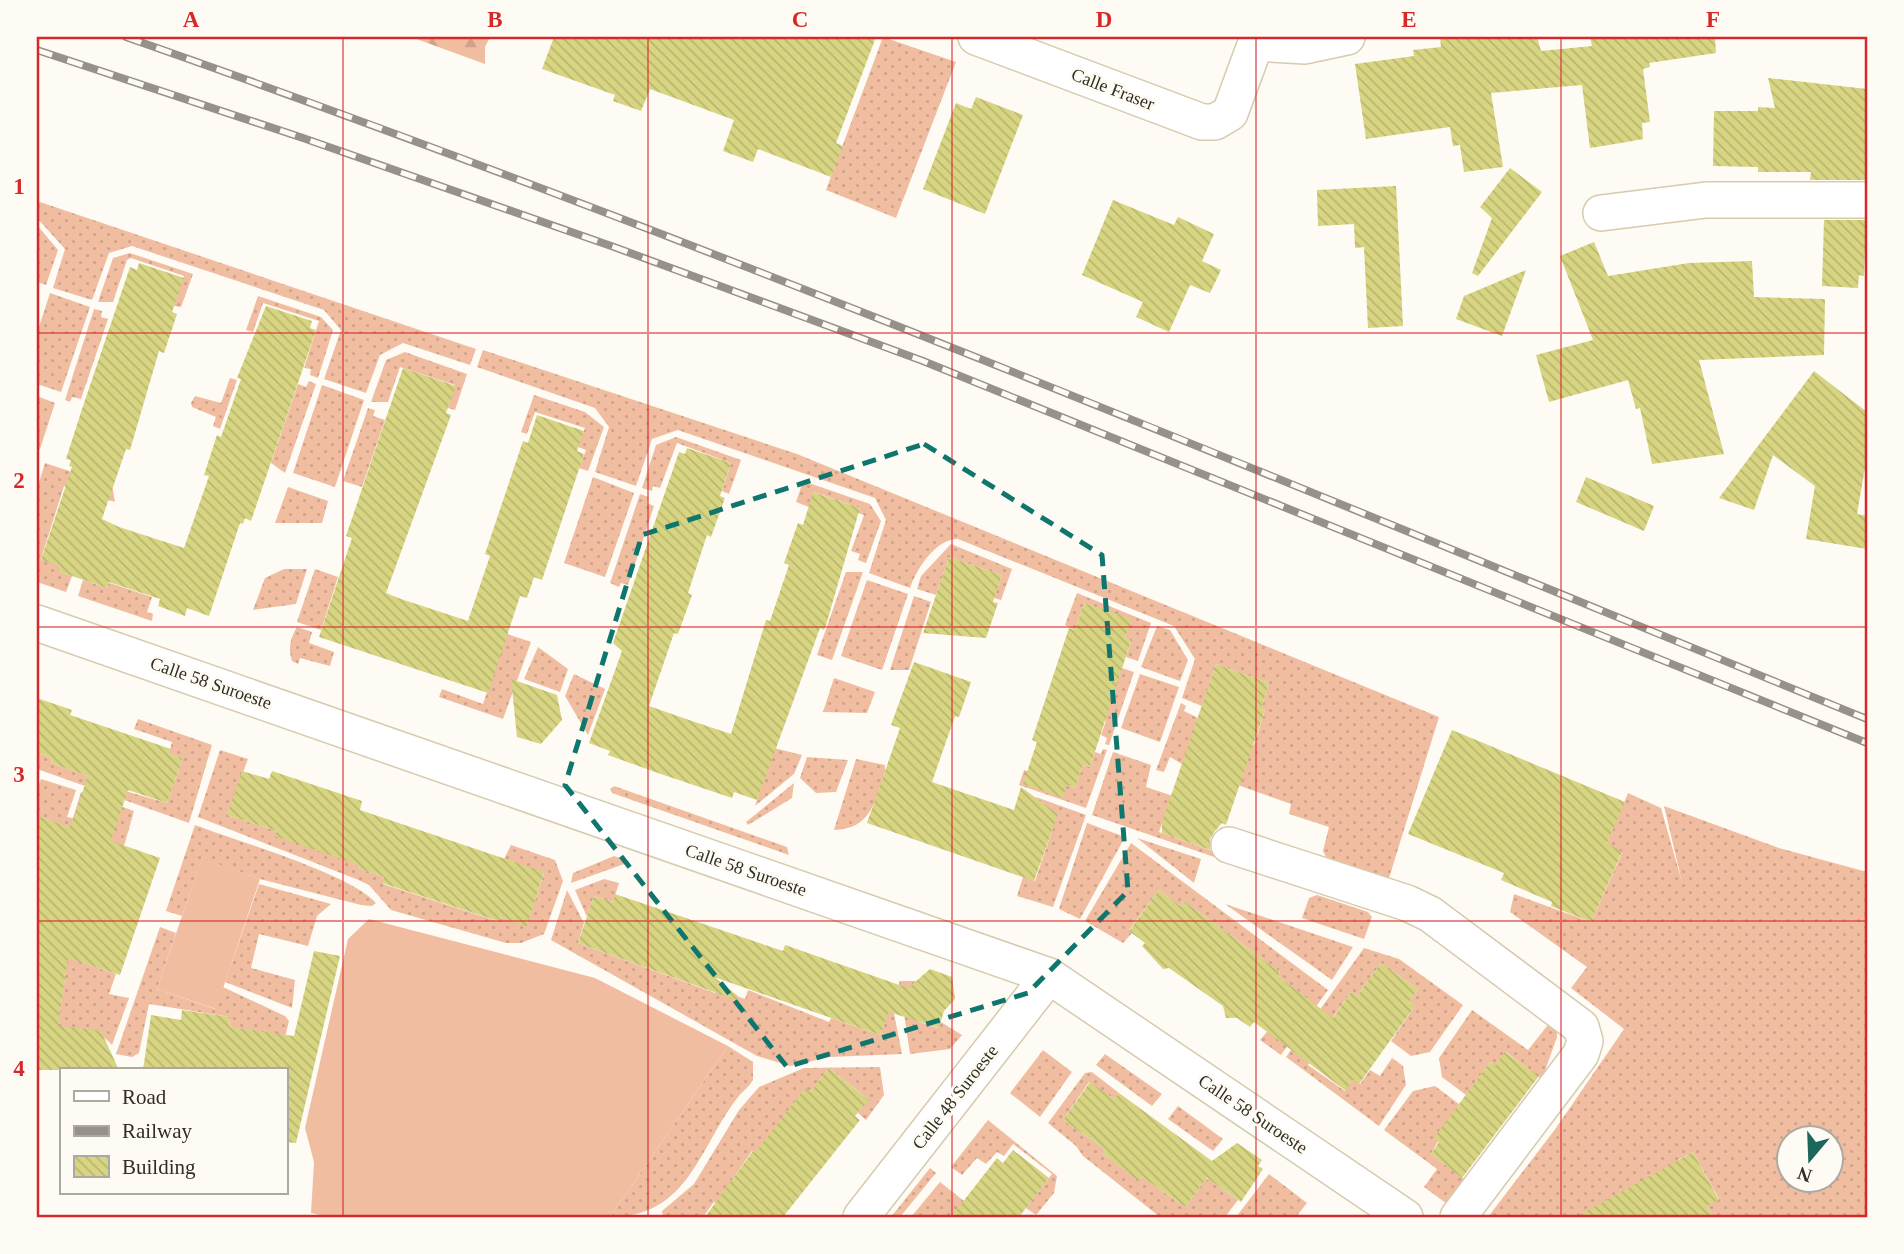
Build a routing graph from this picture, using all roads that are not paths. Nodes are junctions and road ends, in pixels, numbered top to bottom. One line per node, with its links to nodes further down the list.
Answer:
1 (976, 37): 3 (street, Calle Fraser)
2 (1347, 37): 3 (street)
3 (1257, 40)
4 (1867, 200): 5 (street)
5 (1601, 214)
6 (37, 623): 8 (street, Calle 58 Suroeste)
7 (1229, 845): 11 (street)
8 (1049, 975): 9 (street, Calle 48 Suroeste); 10 (street, Calle 58 Suroeste)
9 (861, 1217)
10 (1405, 1217)
11 (1458, 1217)

